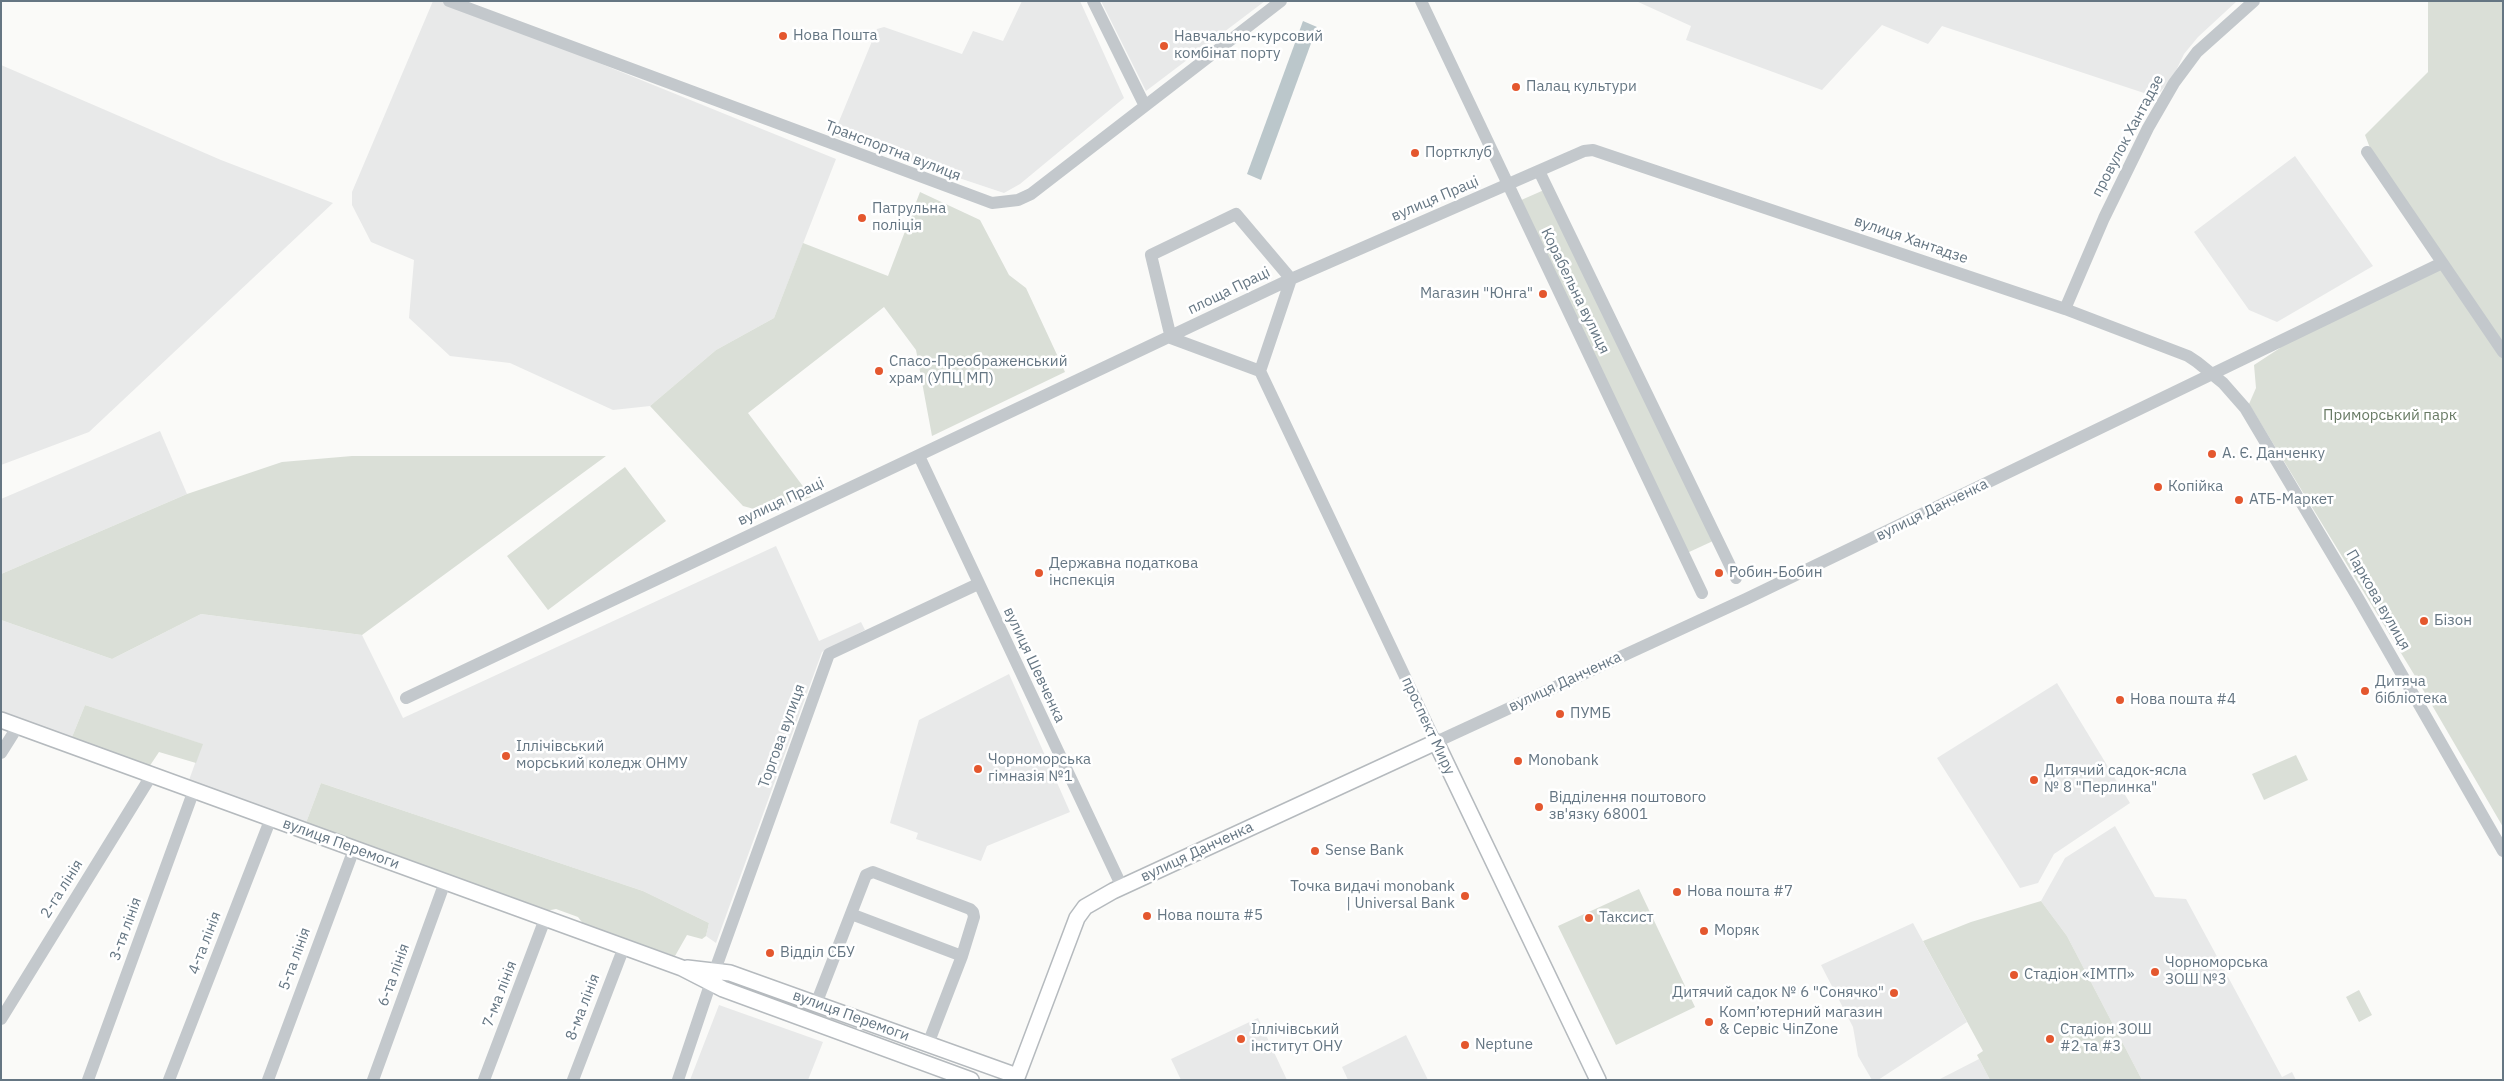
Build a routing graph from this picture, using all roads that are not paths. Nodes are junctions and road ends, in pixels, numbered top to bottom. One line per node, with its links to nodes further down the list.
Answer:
1 (450, 1): 6 (street, Транспортна вулиця)
2 (1093, 1): 6 (street)
3 (1281, 1): 6 (street, Транспортна вулиця)
4 (1421, 1): 10 (street, Корабельна вулиця)
5 (2254, 1): 13 (street, провулок Хантадзе)
6 (1145, 106)
7 (1592, 150): 9 (street, вулиця Праці); 13 (street, вулиця Хантадзе)
8 (2367, 152): 11 (street)
9 (1539, 171): 10 (street, вулиця Праці); 19 (street, Корабельна вулиця)
10 (1507, 185): 12 (street, вулиця Праці); 21 (street, Корабельна вулиця)
11 (2442, 263): 15 (street); 17 (street, вулиця Данченка)
12 (1291, 279): 14 (street, площа Праці); 14 (street); 16 (street, площа Праці)
13 (2066, 309): 17 (street, вулиця Хантадзе)
14 (1171, 338): 16 (street); 18 (street, вулиця Праці)
15 (2503, 352)
16 (1260, 371): 25 (street, проспект Миру)
17 (2213, 375): 25 (street, вулиця Данченка); 31 (street, Паркова вулиця)
18 (919, 456): 20 (street, вулиця Шевченка); 22 (street, вулиця Праці)
19 (1736, 578)
20 (978, 584): 33 (street, вулиця Шевченка); 38 (street, Торгова вулиця)
21 (1702, 593)
22 (406, 698)
23 (1, 720): 24 (main road, вулиця Перемоги)
24 (18, 726): 26 (street); 27 (main road, вулиця Перемоги)
25 (1436, 742): 33 (main road, вулиця Данченка); 51 (main road, проспект Миру)
26 (1, 752)
27 (151, 776): 28 (main road, вулиця Перемоги); 40 (street, 2-га лінія)
28 (194, 790): 29 (main road, вулиця Перемоги); 43 (street, 3-тя лінія)
29 (271, 818): 30 (main road, вулиця Перемоги); 44 (street, 4-та лінія)
30 (354, 849): 32 (main road, вулиця Перемоги); 45 (street, 5-та лінія)
31 (2503, 850)
32 (445, 882): 35 (main road, вулиця Перемоги); 46 (street, 6-та лінія)
33 (1122, 887): 42 (main road, вулиця Данченка)
34 (851, 914): 37 (street); 37 (street); 39 (street)
35 (545, 919): 36 (main road, вулиця Перемоги); 47 (street, 7-ма лінія)
36 (624, 946): 38 (main road, вулиця Перемоги); 48 (street, 8-ма лінія)
37 (962, 956): 41 (street)
38 (713, 977): 39 (main road, вулиця Перемоги); 49 (street, Торгова вулиця); 50 (main road, вулиця Перемоги)
39 (816, 1004): 41 (main road, вулиця Перемоги)
40 (1, 1019)
41 (928, 1044): 42 (main road, вулиця Перемоги)
42 (1017, 1078)
43 (88, 1080)
44 (169, 1080)
45 (268, 1080)
46 (372, 1080)
47 (484, 1080)
48 (573, 1080)
49 (678, 1080)
50 (971, 1080)
51 (1598, 1080)

